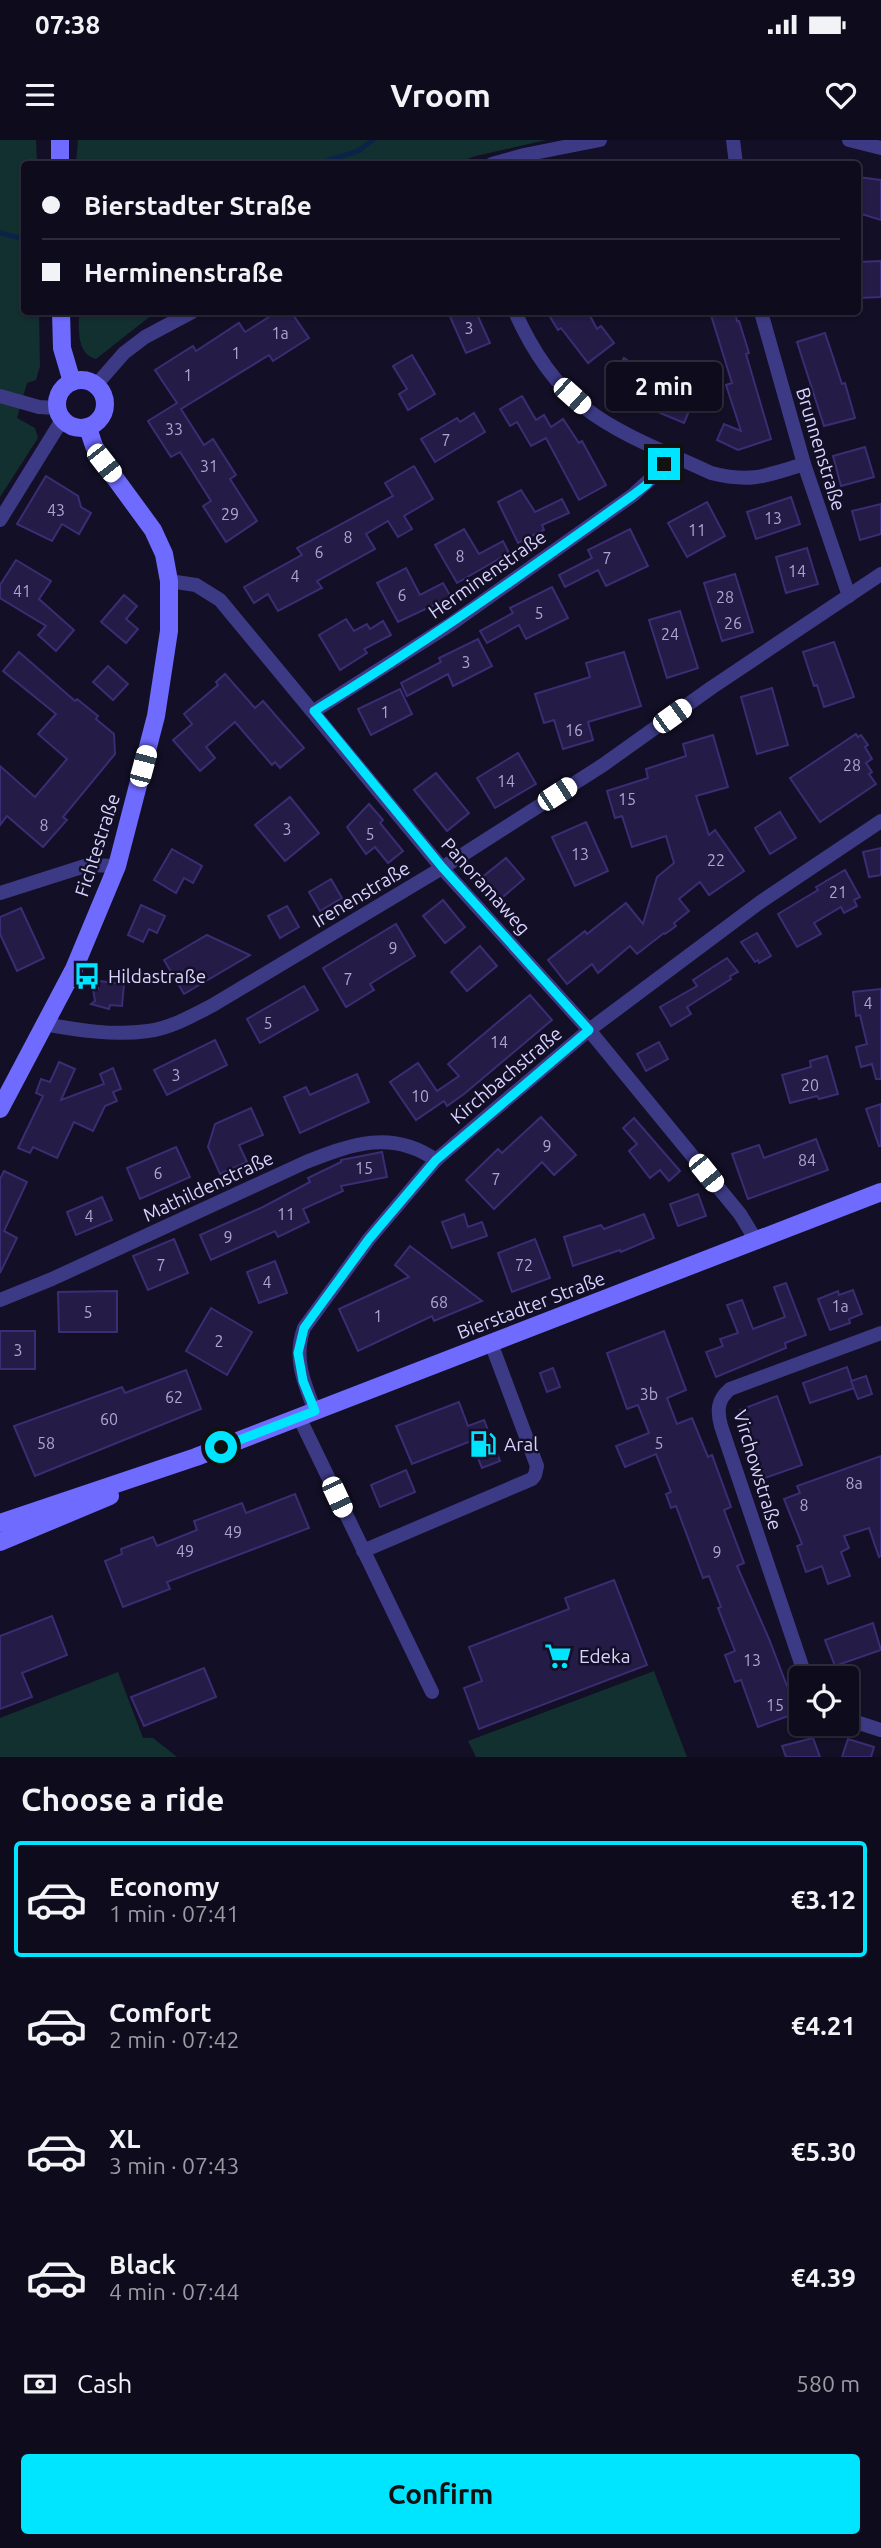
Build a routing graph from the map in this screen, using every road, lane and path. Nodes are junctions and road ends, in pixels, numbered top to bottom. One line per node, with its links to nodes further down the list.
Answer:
1 (60, 140): 6 (main road)
2 (600, 140): 7 (street)
3 (733, 140): 8 (street)
4 (849, 140): 5 (street)
5 (881, 148)
6 (60, 161)
7 (503, 161)
8 (736, 161)
9 (61, 315): 13 (main road)
10 (186, 315): 14 (street)
11 (516, 315): 18 (street)
12 (762, 315): 19 (street, Brunnenstraße)
13 (72, 382): 14 (main road); 16 (main road)
14 (96, 385): 17 (main road)
15 (0, 396): 16 (street)
16 (60, 414): 17 (main road); 20 (street)
17 (88, 428): 22 (main road, Fichtestraße)
18 (669, 453): 19 (street); 24 (street, Herminenstraße)
19 (804, 464): 23 (street, Brunnenstraße)
20 (0, 520)
21 (881, 574): 23 (street, Irenenstraße)
22 (169, 581): 24 (street, Panoramaweg); 26 (main road, Fichtestraße)
23 (849, 596): 27 (street, Irenenstraße)
24 (314, 711): 27 (street, Panoramaweg)
25 (881, 821): 30 (street, Kirchbachstraße)
26 (117, 866): 28 (street); 29 (main road, Fichtestraße)
27 (442, 867): 29 (street, Irenenstraße); 30 (street, Panoramaweg)
28 (0, 893)
29 (44, 1024): 31 (main road, Fichtestraße)
30 (589, 1030): 33 (street, Kirchbachstraße); 35 (street, Panoramaweg)
31 (7, 1080): 32 (main road, Fichtestraße)
32 (0, 1109)
33 (436, 1160): 36 (street, Mathildenstraße); 39 (street, Kirchbachstraße)
34 (881, 1192): 35 (main road, Bierstadter Straße)
35 (757, 1241): 38 (main road, Bierstadter Straße)
36 (0, 1300)
37 (881, 1334): 44 (street, Virchowstraße)
38 (491, 1343): 39 (main road, Bierstadter Straße); 43 (street)
39 (307, 1414): 40 (main road, Bierstadter Straße); 43 (street, Kirchbachstraße)
40 (195, 1457): 41 (main road, Bierstadter Straße); 42 (main road, Bierstadter Straße)
41 (0, 1523)
42 (0, 1542)
43 (363, 1551): 45 (street, Kirchbachstraße)
44 (802, 1666)
45 (432, 1692)
46 (859, 1723): 47 (street)
47 (881, 1730)

